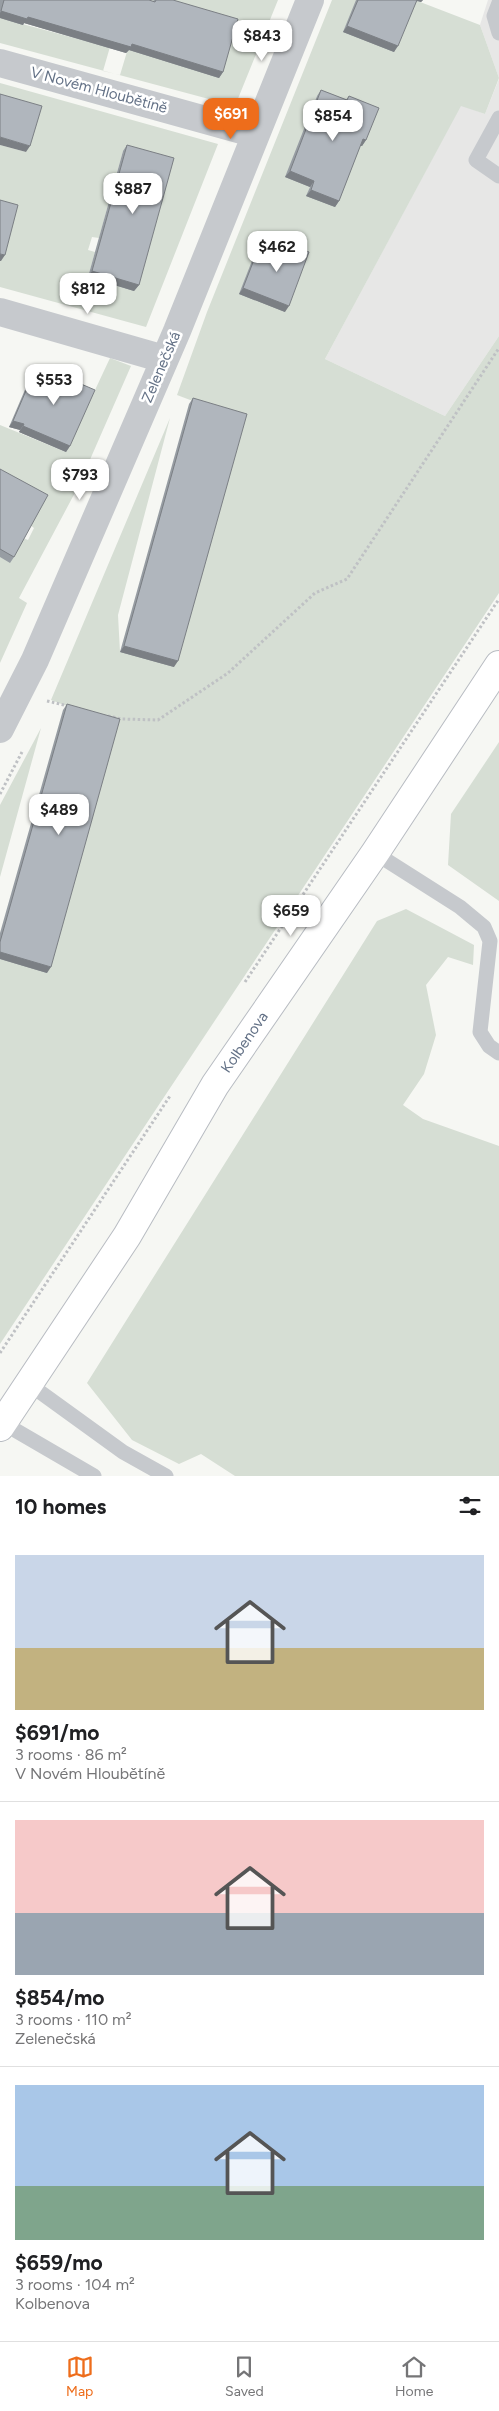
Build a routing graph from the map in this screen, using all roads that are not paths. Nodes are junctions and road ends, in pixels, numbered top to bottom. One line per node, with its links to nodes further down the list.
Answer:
1 (310, 0): 6 (street, Zelenečská)
2 (499, 3): 3 (lane)
3 (499, 33)
4 (0, 63): 6 (street, V Novém Hloubětíně)
5 (499, 118): 7 (lane)
6 (256, 134): 9 (street, Zelenečská)
7 (499, 176)
8 (0, 312): 9 (street)
9 (164, 359): 11 (street, Zelenečská)
10 (499, 664): 12 (main road, Kolbenova)
11 (0, 729)
12 (374, 853): 13 (lane); 14 (main road, Kolbenova)
13 (499, 1053)
14 (29, 1384): 15 (main road, Kolbenova); 17 (lane)
15 (1, 1425): 16 (lane)
16 (94, 1476)
17 (166, 1476)

